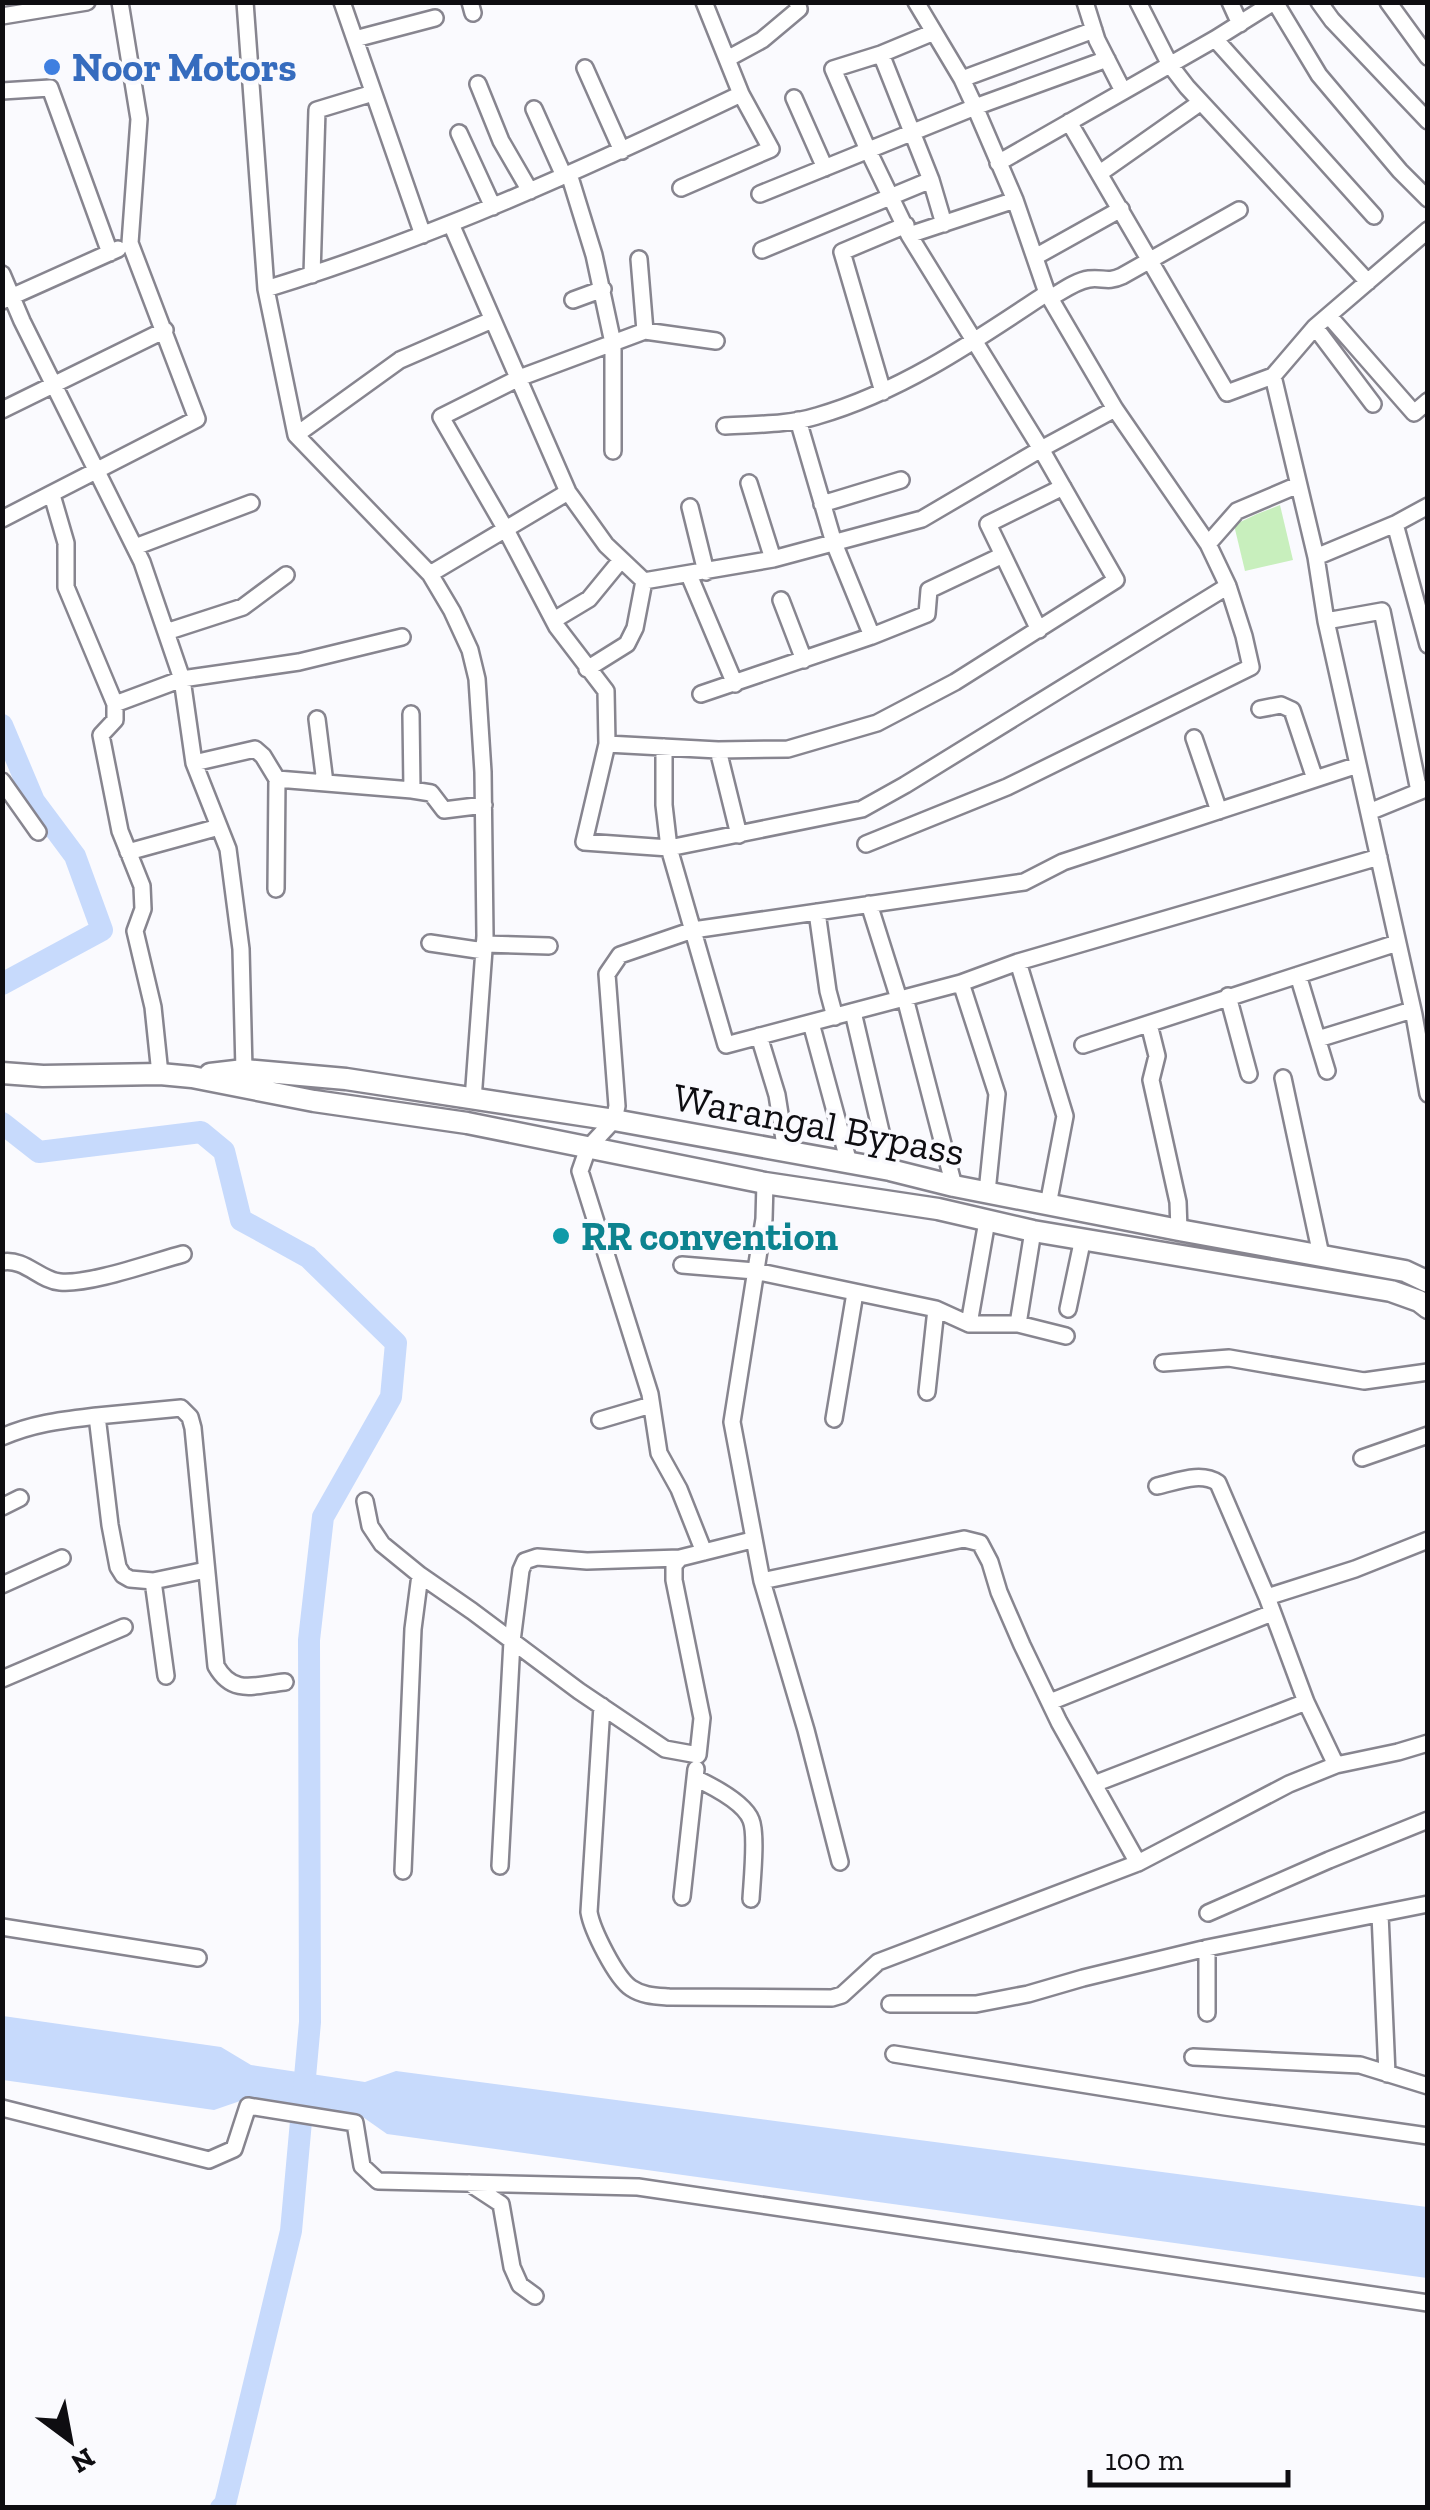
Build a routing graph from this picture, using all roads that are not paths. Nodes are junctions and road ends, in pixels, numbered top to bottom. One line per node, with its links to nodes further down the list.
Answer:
1 (87, 2): 14 (street)
2 (120, 2): 63 (street)
3 (246, 2): 72 (street)
4 (342, 2): 19 (street)
5 (704, 2): 23 (street)
6 (916, 2): 18 (street)
7 (1085, 2): 17 (street)
8 (1138, 2): 25 (street)
9 (1230, 2): 16 (street)
10 (1274, 2): 16 (street); 52 (street)
11 (1320, 2): 37 (street)
12 (1388, 2): 22 (street)
13 (800, 5): 23 (street)
14 (2, 16)
15 (435, 18): 19 (street)
16 (1240, 24): 20 (street)
17 (1094, 30): 24 (street); 27 (street)
18 (934, 32): 21 (street); 27 (street)
19 (355, 39): 31 (street)
20 (1215, 39): 25 (street); 57 (street)
21 (880, 54): 39 (street); 41 (street)
22 (1428, 57)
23 (727, 59): 32 (street)
24 (1107, 59): 30 (street); 35 (street)
25 (1170, 65): 30 (street); 34 (street)
26 (584, 68): 42 (street)
27 (962, 79): 35 (street)
28 (478, 84): 49 (street)
29 (2, 91): 65 (street)
30 (1124, 91): 38 (street)
31 (373, 93): 62 (street); 70 (street)
32 (741, 94): 42 (street); 48 (street)
33 (794, 98): 44 (street)
34 (1201, 102): 45 (street); 71 (street)
35 (975, 106): 39 (street); 43 (street)
36 (534, 109): 46 (street)
37 (1428, 121)
38 (1068, 122): 43 (street); 45 (street)
39 (912, 132): 41 (street); 47 (street)
40 (459, 133): 54 (street)
41 (868, 150): 44 (street); 51 (street)
42 (622, 151): 46 (street)
43 (998, 162): 53 (street)
44 (825, 168): 50 (street)
45 (1100, 173): 55 (street)
46 (567, 175): 49 (street); 73 (street)
47 (931, 180): 51 (street); 59 (street)
48 (681, 188)
49 (530, 191): 54 (street)
50 (760, 194)
51 (892, 196): 60 (street); 64 (street)
52 (1428, 199)
53 (1015, 200): 59 (street); 66 (street)
54 (492, 207): 58 (street)
55 (1121, 209): 66 (street); 68 (street)
56 (1239, 210): 68 (street)
57 (1374, 216)
58 (451, 224): 62 (street); 78 (street)
59 (944, 224): 60 (street)
60 (908, 230): 83 (street); 88 (street)
61 (1428, 230): 71 (street)
62 (423, 235): 70 (street)
63 (130, 243): 65 (street); 80 (street)
64 (762, 250)
65 (110, 253): 75 (street)
66 (1035, 257): 74 (street)
67 (639, 259): 81 (street)
68 (1150, 260): 74 (street); 85 (street)
69 (2, 274): 75 (street)
70 (312, 275): 72 (street)
71 (1368, 282): 77 (street)
72 (266, 289): 95 (street)
73 (603, 289): 76 (street); 84 (street)
74 (1049, 296): 83 (street); 91 (street)
75 (7, 299): 87 (street)
76 (573, 300)
77 (1328, 316): 79 (street); 89 (street)
78 (492, 320): 86 (street); 95 (street)
79 (1315, 327): 85 (street); 90 (street)
80 (165, 330): 87 (street); 98 (street)
81 (645, 332): 82 (street); 84 (street)
82 (716, 340)
83 (974, 341): 88 (street); 96 (street)
84 (613, 343): 86 (street); 97 (street)
85 (1273, 376): 101 (street)
86 (518, 378): 103 (street); 111 (street)
87 (54, 385): 92 (street); 98 (street)
88 (883, 392): 93 (street)
89 (1428, 401)
90 (1373, 404)
91 (1115, 409): 96 (street); 113 (street)
92 (2, 410)
93 (798, 420): 94 (street); 106 (street)
94 (725, 426)
95 (296, 435): 120 (street)
96 (1041, 449): 102 (street); 112 (street)
97 (613, 451)
98 (97, 472): 104 (street); 114 (street)
99 (901, 480): 106 (street)
100 (749, 483): 117 (street)
101 (1298, 485): 113 (street); 116 (street)
102 (1063, 487): 115 (street); 127 (street)
103 (568, 492): 111 (street); 118 (street)
104 (52, 494): 109 (street); 137 (street)
105 (251, 503): 114 (street)
106 (822, 504): 112 (street)
107 (1428, 506): 110 (street)
108 (690, 507): 119 (street)
109 (2, 520)
110 (1395, 524): 116 (street); 131 (street)
111 (505, 528): 120 (street); 125 (street)
112 (834, 543): 117 (street); 130 (street)
113 (1208, 544): 123 (street)
114 (135, 547): 128 (street)
115 (1002, 555): 127 (street); 130 (street)
116 (1316, 557): 126 (street)
117 (773, 559): 119 (street)
118 (621, 560): 122 (street); 125 (street)
119 (698, 573): 122 (street); 135 (street)
120 (430, 574): 153 (street)
121 (286, 576): 128 (street)
122 (644, 582): 133 (street)
123 (1228, 586): 158 (street); 159 (street)
124 (781, 600): 132 (street)
125 (554, 620): 133 (street)
126 (1326, 621): 146 (street); 151 (street)
127 (1039, 630): 144 (street)
128 (166, 632): 134 (street)
129 (402, 636): 134 (street)
130 (872, 636): 132 (street)
131 (1428, 645)
132 (804, 660): 135 (street)
133 (587, 669): 142 (street)
134 (182, 679): 137 (street); 145 (street)
135 (735, 684): 136 (street)
136 (700, 694)
137 (115, 704): 161 (street)
138 (1260, 710): 148 (street)
139 (411, 714): 152 (street)
140 (317, 719): 150 (street)
141 (1194, 738): 154 (street)
142 (607, 744): 143 (street); 160 (street)
143 (664, 747): 144 (street); 160 (street)
144 (718, 750): 158 (street)
145 (194, 763): 147 (street); 156 (street)
146 (1358, 765): 148 (street); 155 (street)
147 (277, 778): 150 (street); 163 (street)
148 (1315, 779): 154 (street)
149 (2, 781): 157 (street)
150 (326, 783): 152 (street)
151 (1423, 789): 155 (street)
152 (412, 790): 153 (street)
153 (484, 805): 170 (street)
154 (1219, 811): 164 (street)
155 (1370, 812): 162 (street)
156 (219, 827): 161 (street); 184 (street)
157 (38, 832)
158 (739, 835): 160 (street)
159 (866, 844)
160 (670, 848): 166 (street)
161 (128, 852): 187 (street)
162 (1379, 857): 168 (street); 171 (street)
163 (276, 889)
164 (869, 904): 165 (street); 175 (street)
165 (817, 912): 166 (street); 178 (street)
166 (692, 930): 181 (street); 193 (street)
167 (430, 943): 170 (street)
168 (1396, 943): 172 (street); 177 (street)
169 (549, 946): 170 (street)
170 (484, 947): 192 (street)
171 (1018, 962): 173 (street); 201 (street)
172 (1298, 975): 174 (street); 182 (street)
173 (961, 983): 175 (street); 200 (street)
174 (1228, 996): 180 (street); 188 (street)
175 (902, 999): 176 (street); 199 (street)
176 (853, 1012): 178 (street); 197 (street)
177 (1418, 1013): 182 (street); 191 (street)
178 (835, 1017): 179 (street)
179 (811, 1023): 181 (street); 196 (street)
180 (1149, 1024): 183 (street); 203 (street)
181 (759, 1036): 195 (street)
182 (1318, 1038): 185 (street)
183 (1083, 1045)
184 (244, 1070): 189 (main road, Warangal Bypass); 192 (main road, Warangal Bypass)
185 (1326, 1070)
186 (2, 1073): 187 (main road)
187 (160, 1074): 189 (main road)
188 (1250, 1074)
189 (192, 1077): 194 (main road)
190 (1283, 1078): 207 (street)
191 (1428, 1094)
192 (473, 1100): 193 (main road, Warangal Bypass)
193 (616, 1107): 194 (street); 195 (main road, Warangal Bypass)
194 (588, 1148): 198 (main road); 222 (street)
195 (786, 1152): 196 (main road, Warangal Bypass)
196 (850, 1163): 197 (main road, Warangal Bypass)
197 (890, 1170): 199 (main road, Warangal Bypass)
198 (765, 1183): 202 (main road); 210 (street)
199 (954, 1186): 200 (main road, Warangal Bypass)
200 (987, 1192): 201 (main road, Warangal Bypass)
201 (1048, 1204): 203 (main road, Warangal Bypass)
202 (987, 1221): 204 (main road); 216 (street)
203 (1179, 1230): 207 (main road, Warangal Bypass)
204 (1033, 1231): 205 (main road); 217 (street)
205 (1083, 1238): 213 (main road); 215 (street)
206 (183, 1254): 208 (street)
207 (1321, 1255): 211 (main road, Warangal Bypass)
208 (2, 1262)
209 (682, 1265): 210 (street)
210 (755, 1271): 212 (street); 233 (street)
211 (1428, 1282)
212 (855, 1292): 214 (street); 224 (street)
213 (1428, 1308)
214 (936, 1309): 216 (street); 221 (street)
215 (1068, 1309)
216 (969, 1324): 217 (street)
217 (1018, 1324): 218 (street)
218 (1066, 1336)
219 (1163, 1364): 220 (street)
220 (1428, 1372)
221 (926, 1392)
222 (651, 1405): 225 (street); 235 (street)
223 (97, 1416): 227 (street); 238 (street); 240 (street)
224 (834, 1419)
225 (600, 1420)
226 (1428, 1435): 228 (street)
227 (2, 1437)
228 (1362, 1458)
229 (1157, 1486): 243 (street)
230 (20, 1498): 232 (street)
231 (365, 1501): 239 (street)
232 (2, 1507)
233 (752, 1540): 235 (street); 241 (street)
234 (1428, 1540): 243 (street)
235 (704, 1552): 237 (street)
236 (62, 1558): 242 (street)
237 (680, 1558): 245 (street); 253 (street)
238 (206, 1570): 240 (street); 248 (street)
239 (420, 1575): 245 (street); 261 (street)
240 (152, 1581): 246 (street)
241 (762, 1581): 249 (street); 258 (street)
242 (2, 1585)
243 (1269, 1605): 249 (street); 250 (street)
244 (124, 1627): 247 (street)
245 (512, 1641): 251 (street); 260 (street)
246 (166, 1676)
247 (2, 1679)
248 (285, 1682)
249 (1050, 1702): 256 (street)
250 (1306, 1702): 254 (street); 256 (street)
251 (602, 1706): 253 (street); 259 (street)
252 (1428, 1743): 254 (street)
253 (698, 1755): 255 (street)
254 (1336, 1765): 259 (street)
255 (695, 1778): 262 (street); 263 (street)
256 (1094, 1784): 259 (street)
257 (1428, 1820): 265 (street)
258 (840, 1862)
259 (1138, 1863)
260 (500, 1866)
261 (403, 1871)
262 (682, 1897)
263 (751, 1899)
264 (1428, 1904): 266 (street)
265 (1208, 1914)
266 (1380, 1914): 268 (street); 274 (street)
267 (2, 1928): 269 (street)
268 (1207, 1948): 270 (street); 271 (street)
269 (198, 1958)
270 (890, 2004)
271 (1207, 2013)
272 (894, 2054): 277 (street)
273 (1193, 2057): 274 (street)
274 (1388, 2074): 275 (street)
275 (1428, 2086)
276 (2, 2108): 278 (street)
277 (1428, 2136)
278 (468, 2184): 279 (street); 280 (street)
279 (535, 2296)
280 (1428, 2303)

